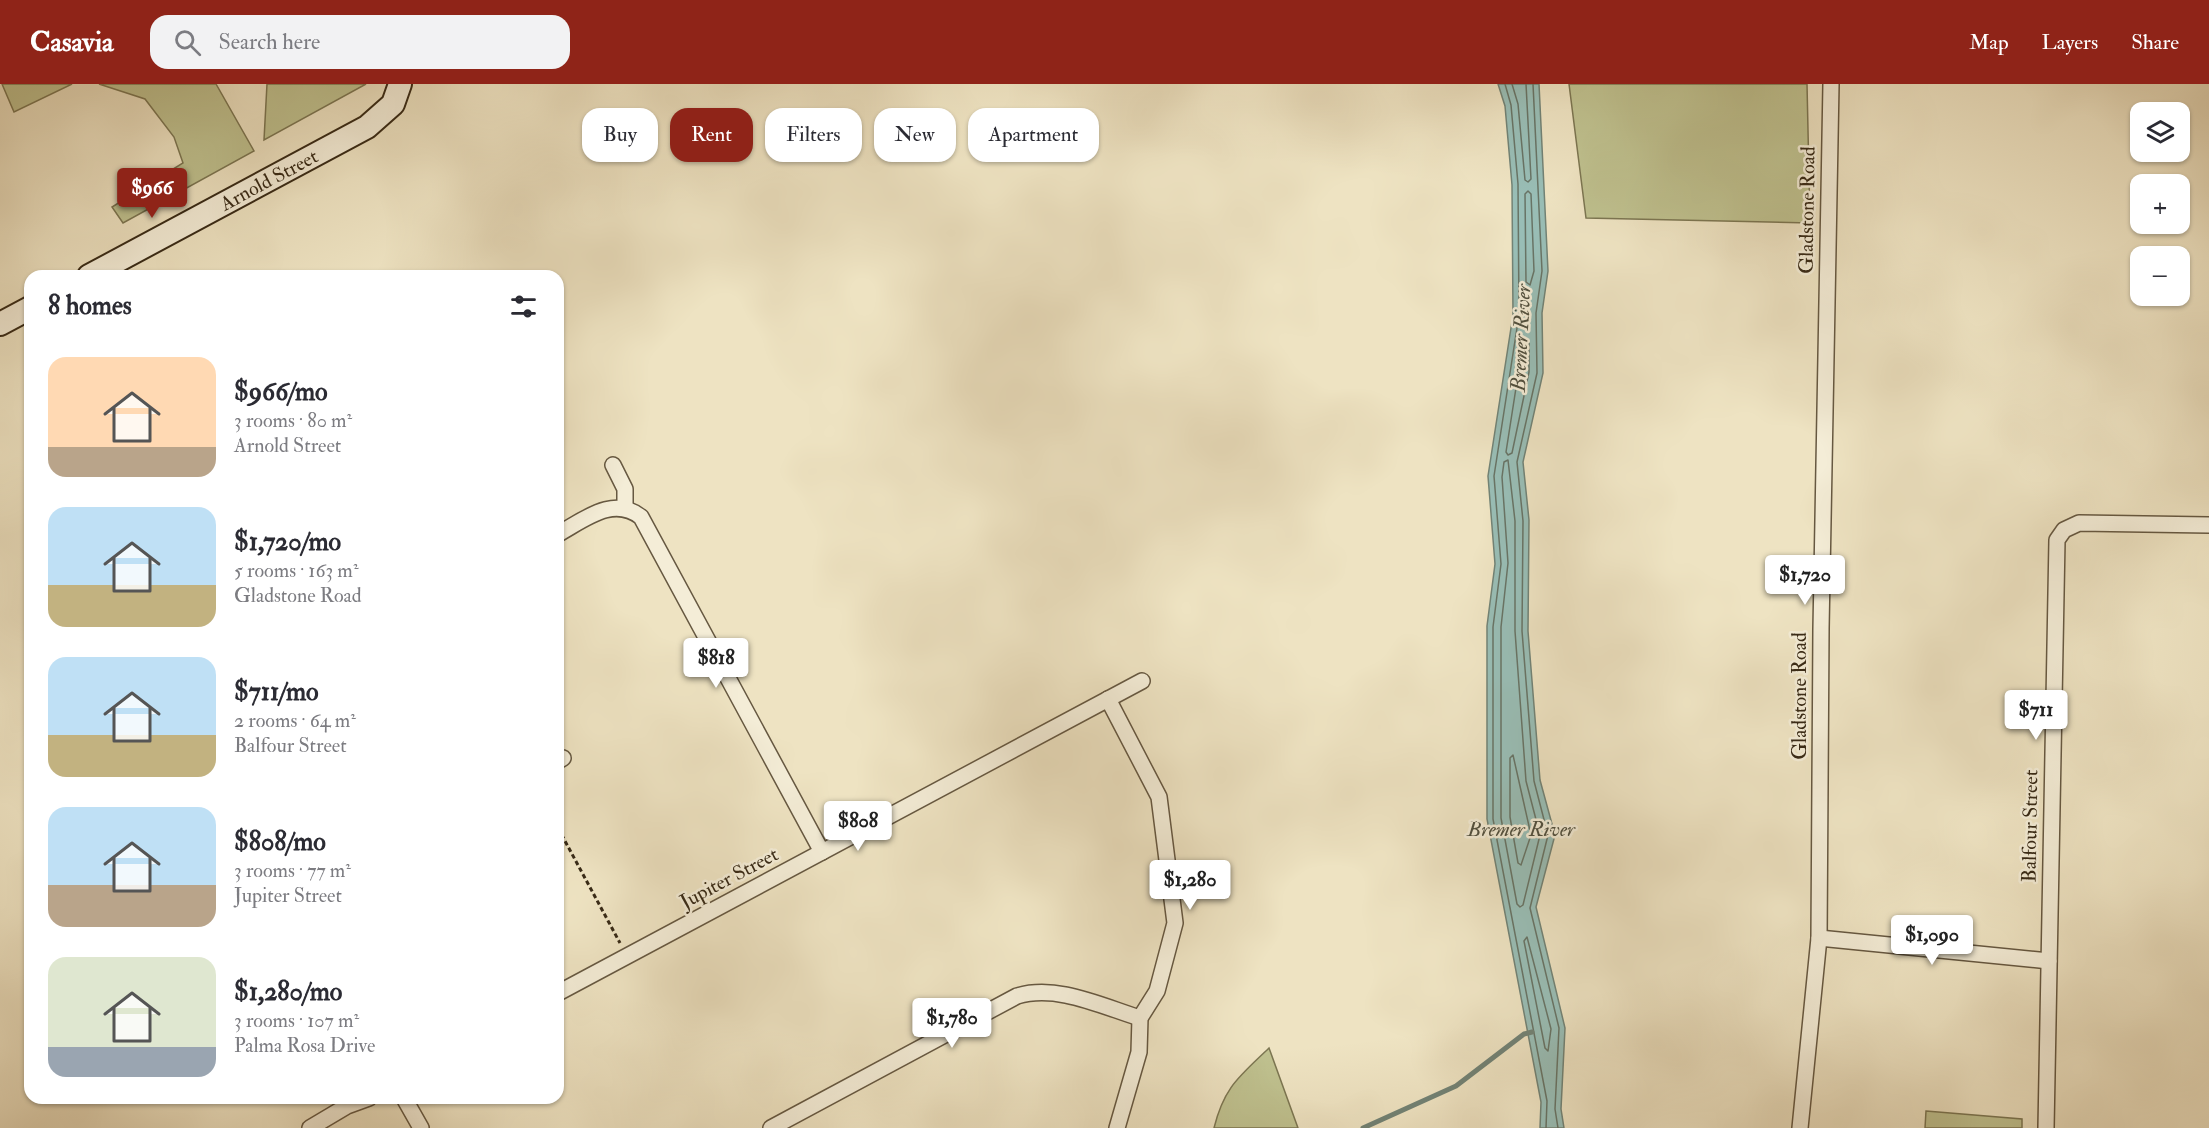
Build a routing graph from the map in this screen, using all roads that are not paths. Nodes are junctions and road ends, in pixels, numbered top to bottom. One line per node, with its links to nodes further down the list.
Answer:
1 (400, 84): 3 (main road, Arnold Street)
2 (1830, 84): 13 (street, Gladstone Road)
3 (106, 270)
4 (24, 311): 5 (main road)
5 (0, 324)
6 (613, 465): 7 (street)
7 (625, 508): 9 (street); 12 (street)
8 (2209, 525): 14 (street, Balfour Street)
9 (564, 531)
10 (1142, 681): 11 (street, Jupiter Street)
11 (1108, 699): 12 (street, Jupiter Street); 16 (street)
12 (822, 852): 15 (street, Jupiter Street)
13 (1819, 938): 14 (street); 23 (street, Gladstone Road)
14 (2049, 961): 24 (street, Balfour Street)
15 (564, 990)
16 (1140, 1018): 21 (street); 22 (street)
17 (352, 1104): 19 (street)
18 (407, 1104): 20 (street)
19 (310, 1128)
20 (421, 1128)
21 (771, 1128)
22 (1116, 1128)
23 (1800, 1128)
24 (2046, 1128)

